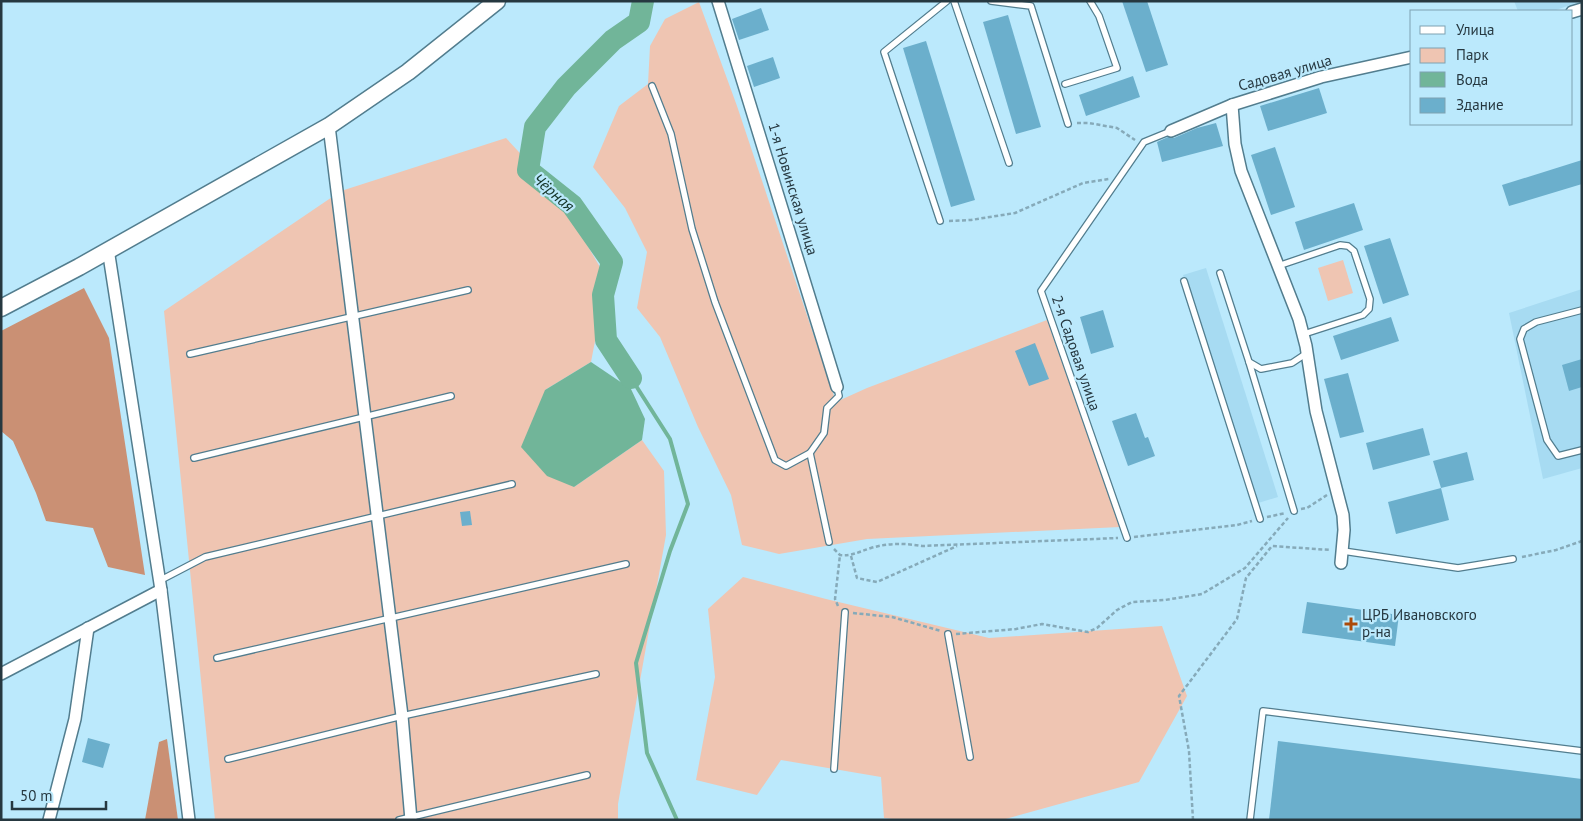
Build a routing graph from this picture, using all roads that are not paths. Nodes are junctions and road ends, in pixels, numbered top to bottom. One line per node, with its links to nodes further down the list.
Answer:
1 (497, 1): 12 (main road)
2 (718, 1): 28 (street, 1-я Новинская улица)
3 (947, 1): 15 (lane)
4 (954, 1): 14 (lane)
5 (991, 1): 11 (lane)
6 (1090, 1): 8 (lane)
7 (1410, 57): 10 (street, Садовая улица)
8 (1065, 84)
9 (652, 86): 32 (lane)
10 (1232, 105): 13 (street, Садовая улица); 17 (street)
11 (1068, 124)
12 (329, 126): 16 (main road); 23 (street)
13 (1171, 131): 38 (lane, 2-я Садовая улица)
14 (1009, 163)
15 (940, 221)
16 (108, 249): 21 (main road); 43 (street)
17 (1278, 266): 24 (street); 24 (lane)
18 (1220, 273): 27 (lane)
19 (1184, 281): 37 (lane)
20 (468, 290): 23 (lane)
21 (1, 308)
22 (1582, 310): 31 (lane)
23 (353, 317): 26 (lane); 30 (street)
24 (1304, 334): 25 (street)
25 (1307, 353): 27 (lane); 40 (street)
26 (190, 354)
27 (1249, 362): 35 (lane)
28 (837, 387): 32 (lane)
29 (451, 396): 30 (lane)
30 (365, 417): 33 (lane); 36 (street)
31 (1582, 450)
32 (810, 452): 39 (lane)
33 (194, 458)
34 (512, 484): 36 (lane)
35 (1294, 511)
36 (378, 516): 43 (lane); 45 (street)
37 (1260, 519)
38 (1127, 538)
39 (829, 542)
40 (1342, 557): 41 (lane)
41 (1513, 558)
42 (626, 564): 45 (lane)
43 (160, 585): 46 (street); 59 (street)
44 (844, 612): 55 (lane)
45 (390, 618): 48 (lane); 51 (street)
46 (88, 628): 49 (street); 58 (street)
47 (948, 634): 53 (lane)
48 (217, 658)
49 (1, 674)
50 (596, 674): 51 (lane)
51 (402, 716): 54 (lane); 57 (street)
52 (1582, 751): 61 (lane)
53 (970, 757)
54 (228, 759)
55 (834, 769)
56 (587, 775): 57 (lane)
57 (411, 818): 60 (lane)
58 (49, 820)
59 (189, 820)
60 (399, 820)
61 (1250, 820)

